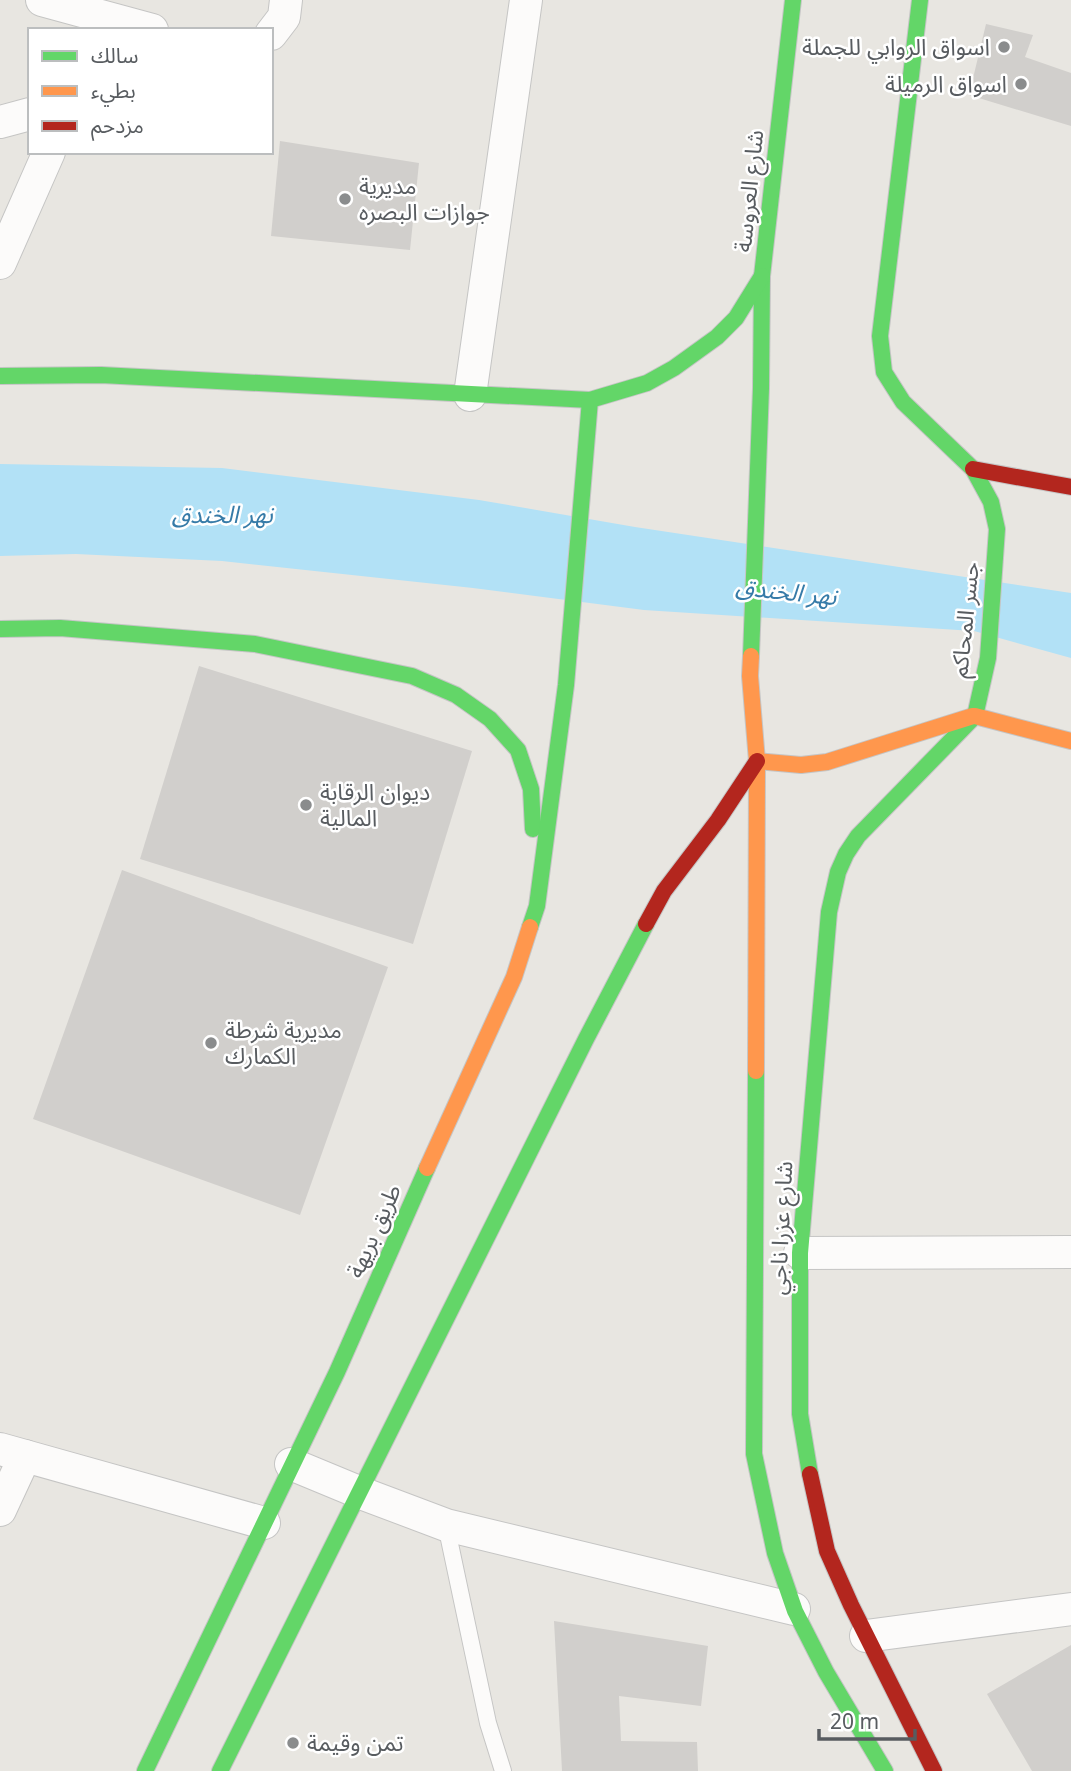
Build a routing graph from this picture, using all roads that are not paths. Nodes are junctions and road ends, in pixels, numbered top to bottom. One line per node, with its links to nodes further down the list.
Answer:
1 (42, 0): 6 (street)
2 (286, 0): 8 (street)
3 (526, 0): 15 (street)
4 (793, 0): 13 (main road, شارع العروسة)
5 (920, 0): 17 (main road, جسر المحاكم)
6 (117, 25): 7 (street)
7 (138, 28)
8 (273, 32)
9 (28, 115): 10 (street)
10 (0, 122)
11 (48, 154): 12 (street)
12 (0, 263)
13 (762, 276): 16 (main road); 20 (main road, شارع العروسة)
14 (0, 376): 15 (main road)
15 (470, 395): 16 (main road)
16 (590, 400): 24 (main road, طريق بريهة)
17 (973, 469): 18 (main road); 21 (main road, جسر المحاكم)
18 (1071, 487)
19 (0, 629): 24 (main road)
20 (750, 676): 23 (main road, شارع عزرا ناجي)
21 (975, 716): 22 (main road); 23 (main road); 26 (main road, شارع عزرا ناجي)
22 (1071, 741)
23 (757, 761): 29 (main road); 33 (main road, شارع عزرا ناجي)
24 (537, 906): 28 (main road, طريق بريهة)
25 (1071, 1252): 26 (street)
26 (800, 1253): 35 (main road, شارع عزرا ناجي)
27 (13, 1453): 30 (street); 31 (street)
28 (291, 1464): 29 (street); 31 (main road, طريق بريهة)
29 (361, 1493): 32 (street); 37 (main road)
30 (0, 1510)
31 (264, 1523): 36 (main road, طريق بريهة)
32 (446, 1525): 33 (street); 38 (lane)
33 (794, 1609): 39 (main road, شارع عزرا ناجي)
34 (1071, 1609): 35 (street)
35 (866, 1636): 40 (main road, شارع عزرا ناجي)
36 (145, 1771)
37 (220, 1771)
38 (503, 1771)
39 (885, 1771)
40 (934, 1771)

